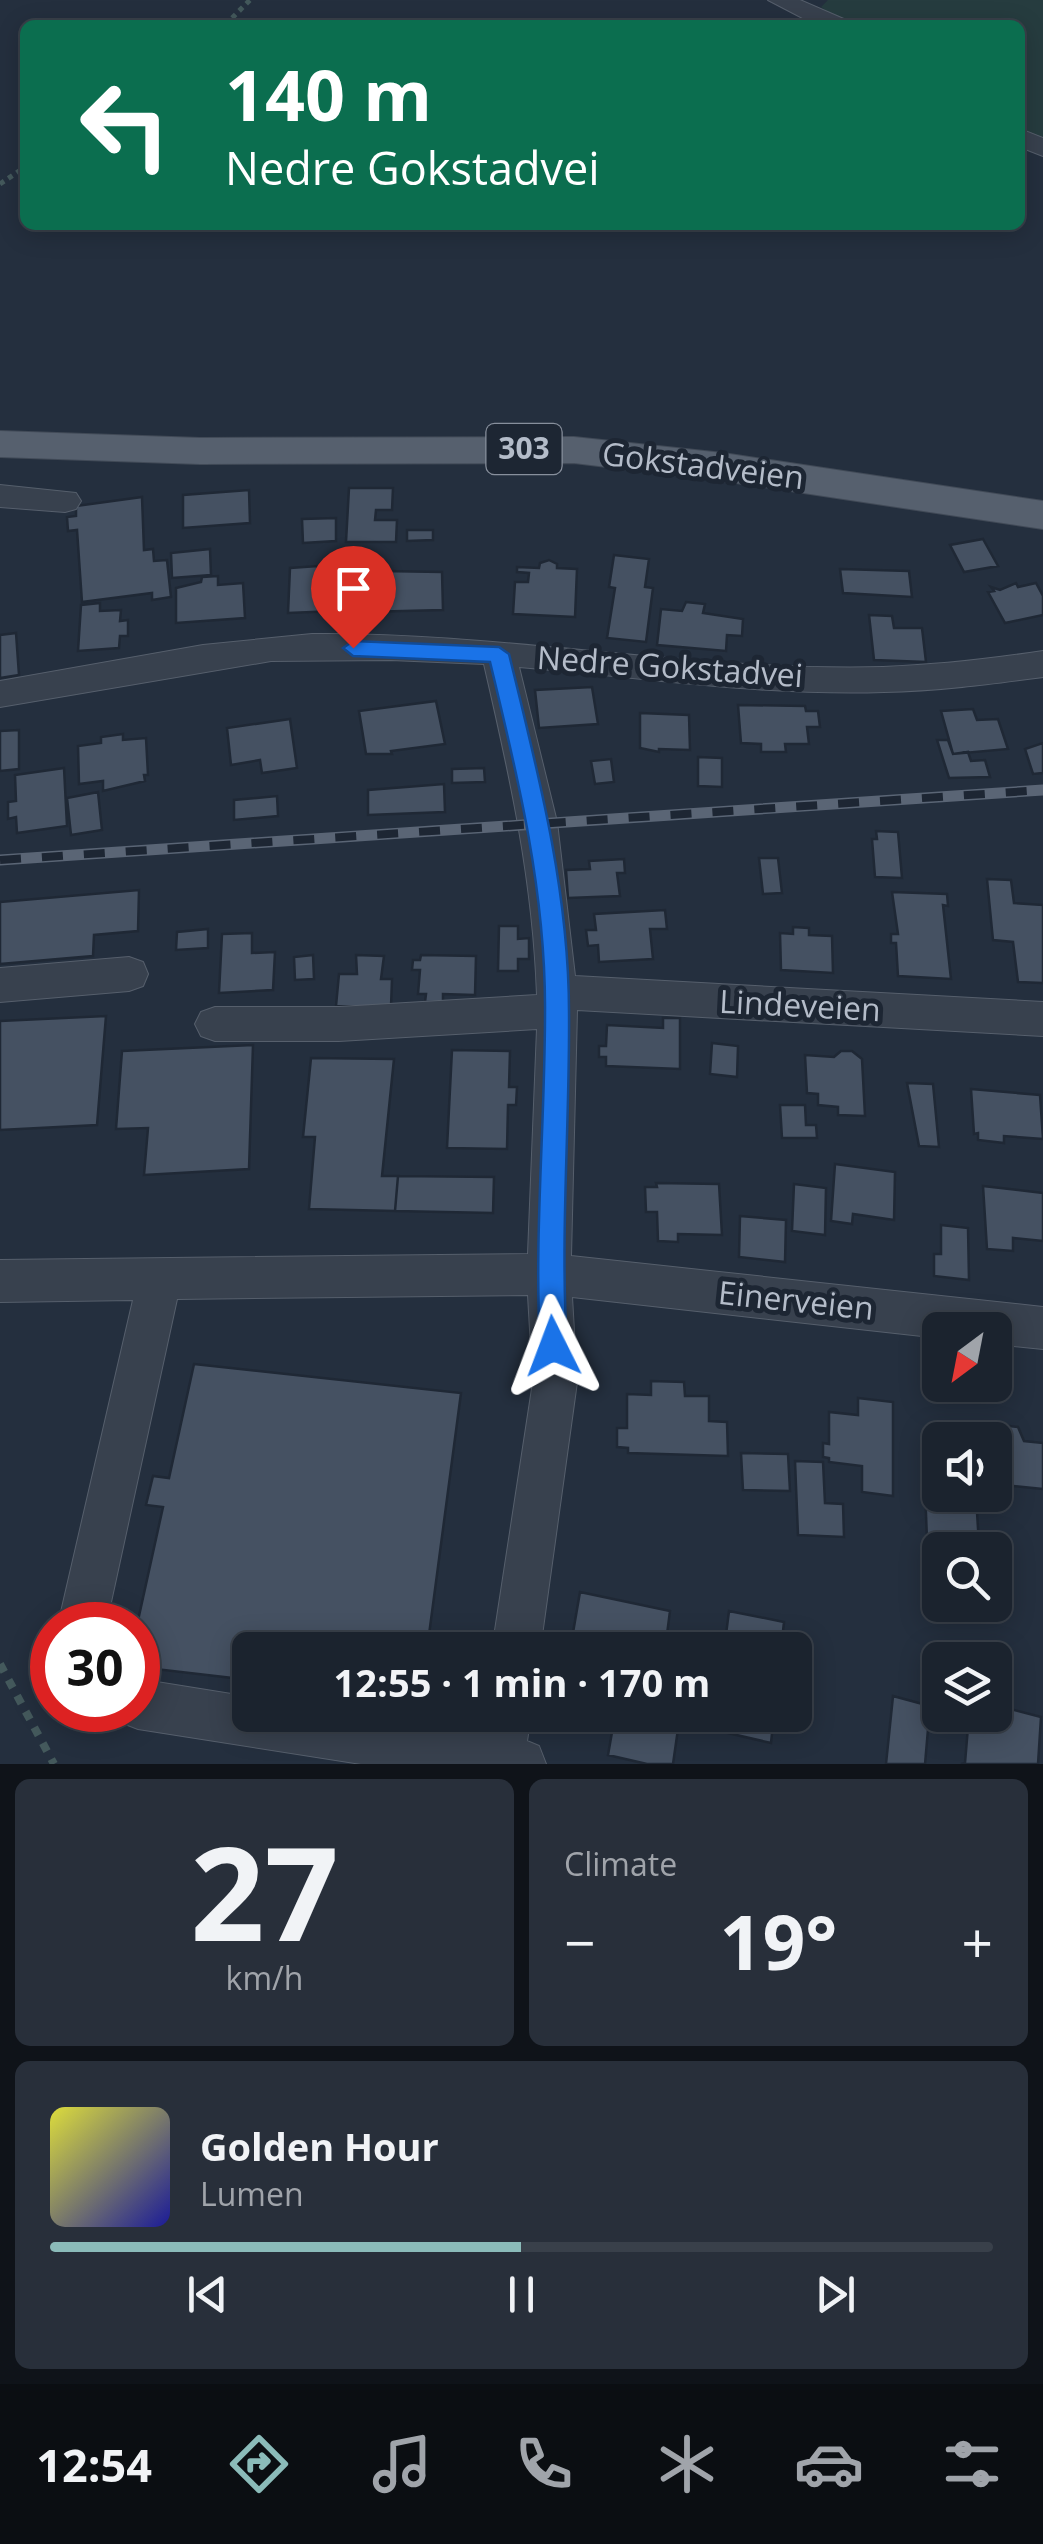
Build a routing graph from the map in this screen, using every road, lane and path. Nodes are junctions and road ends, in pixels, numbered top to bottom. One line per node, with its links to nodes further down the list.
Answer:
1 (250, 0): 3 (path)
2 (780, 0): 4 (street)
3 (230, 20)
4 (826, 20)
5 (0, 444): 8 (main road, Gokstadveien / 303)
6 (0, 496): 7 (street)
7 (64, 500)
8 (1043, 516)
9 (499, 654): 10 (street, Nedre Gokstadvei); 11 (street, Nedre Gokstadvei); 14 (street)
10 (1043, 664)
11 (0, 694)
12 (129, 974): 13 (street)
13 (0, 984)
14 (557, 1002): 15 (street, Lindeveien); 16 (street, Lindeveien); 17 (street)
15 (1043, 1019)
16 (215, 1024)
17 (549, 1274): 18 (street, Einerveien); 20 (street, Einerveien); 22 (street)
18 (160, 1278): 19 (street, Einerveien); 21 (street)
19 (0, 1281)
20 (1043, 1328)
21 (87, 1602)
22 (519, 1632)
23 (0, 1664): 26 (path)
24 (160, 1709): 25 (street)
25 (506, 1751)
26 (54, 1764)

